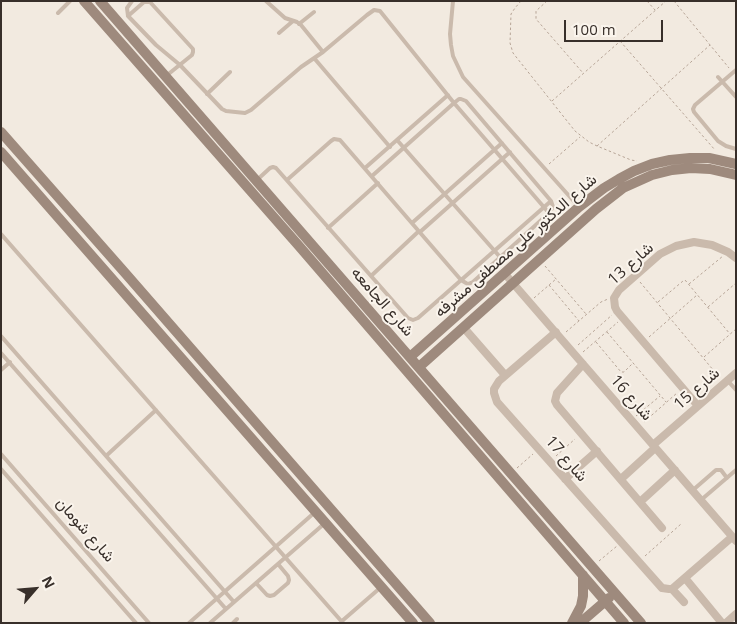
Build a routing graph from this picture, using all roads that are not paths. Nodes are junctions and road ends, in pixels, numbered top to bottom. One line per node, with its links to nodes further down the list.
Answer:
1 (70, 1): 8 (lane)
2 (132, 1): 10 (lane)
3 (266, 1): 11 (lane)
4 (453, 1): 47 (lane)
5 (87, 2): 9 (main road, شارع الجامعه)
6 (104, 2): 9 (main road); 19 (main road, شارع الجامعه)
7 (314, 12): 12 (lane)
8 (58, 13)
9 (94, 13): 54 (main road, شارع الجامعه)
10 (128, 16): 16 (lane); 16 (lane)
11 (293, 21): 12 (lane); 13 (lane)
12 (299, 24): 14 (lane)
13 (279, 33)
14 (322, 52): 15 (lane); 23 (lane)
15 (314, 58): 22 (lane); 29 (lane)
16 (180, 65): 19 (lane); 22 (lane)
17 (734, 71): 21 (lane)
18 (230, 72): 22 (lane)
19 (166, 76): 40 (main road, شارع الجامعه)
20 (718, 77): 21 (lane)
21 (722, 82): 24 (lane); 31 (lane)
22 (207, 94)
23 (448, 95): 25 (lane); 27 (lane)
24 (736, 97)
25 (454, 103): 28 (lane); 30 (lane); 32 (lane)
26 (2, 133): 95 (main road)
27 (398, 140): 29 (lane); 30 (lane)
28 (502, 143): 32 (lane); 34 (lane)
29 (390, 147): 37 (lane)
30 (404, 148): 39 (lane); 43 (lane)
31 (736, 149)
32 (494, 150): 35 (lane); 43 (lane)
33 (1, 152): 98 (main road)
34 (510, 152): 35 (lane); 44 (lane)
35 (502, 159): 45 (lane); 46 (lane)
36 (736, 164): 47 (main road, شارع الدكتور على مصطفى مشرفه)
37 (365, 168): 39 (lane); 41 (lane)
38 (736, 175): 61 (main road, شارع الدكتور على مصطفى مشرفه)
39 (372, 176): 42 (lane)
40 (256, 180): 41 (lane); 53 (main road, شارع الجامعه)
41 (287, 180): 50 (lane)
42 (378, 183): 49 (lane); 50 (lane)
43 (445, 194): 45 (lane); 49 (lane)
44 (551, 200): 46 (lane); 48 (lane)
45 (452, 203): 51 (lane); 55 (lane)
46 (544, 207): 48 (lane); 55 (lane)
47 (579, 207): 58 (main road, شارع الدكتور على مصطفى مشرفه)
48 (549, 213): 56 (lane)
49 (412, 223): 51 (lane)
50 (328, 228): 59 (lane)
51 (420, 232): 59 (lane); 60 (lane)
52 (1, 234): 76 (lane)
53 (307, 239): 54 (main road); 66 (main road, شارع الجامعه)
54 (299, 246): 109 (main road, شارع الجامعه)
55 (494, 250): 56 (lane); 60 (lane)
56 (500, 257): 60 (lane)
57 (736, 258): 75 (street, شارع 13)
58 (505, 274): 61 (street, شارع 16); 66 (main road, شارع الدكتور على مصطفى مشرفه)
59 (371, 276): 60 (lane)
60 (461, 280)
61 (514, 283): 62 (main road, شارع الدكتور على مصطفى مشرفه); 63 (street, شارع 16)
62 (464, 328): 69 (main road, شارع الدكتور على مصطفى مشرفه); 72 (street)
63 (558, 335): 68 (street, شارع 16); 72 (street, شارع 17)
64 (1, 336): 80 (lane)
65 (1, 352): 67 (lane)
66 (410, 357): 69 (main road, شارع الجامعه)
67 (10, 362): 70 (lane); 89 (lane)
68 (583, 364): 77 (street, شارع 16); 78 (street)
69 (419, 367): 116 (main road, شارع الجامعه)
70 (1, 370)
71 (736, 373): 73 (street, شارع 15)
72 (505, 376): 87 (street, شارع 17)
73 (726, 382): 74 (lane); 75 (street, شارع 15)
74 (736, 390)
75 (698, 406): 77 (street, شارع 15)
76 (156, 410): 80 (lane); 105 (lane)
77 (654, 447): 83 (street, شارع 16); 88 (street, شارع 15)
78 (597, 451): 87 (street); 88 (street)
79 (1, 454): 81 (lane, شارع شومان)
80 (106, 456): 85 (lane)
81 (3, 459): 90 (lane, شارع شومان)
82 (1, 468): 92 (lane, شارع شومان)
83 (674, 470): 91 (street, شارع 16); 94 (street)
84 (736, 470): 86 (lane)
85 (124, 477): 89 (lane); 96 (lane)
86 (727, 478): 91 (lane); 93 (lane)
87 (565, 479): 114 (street, شارع 17)
88 (620, 479): 94 (street)
89 (116, 484): 97 (lane)
90 (34, 490): 92 (lane); 102 (lane, شارع شومان)
91 (692, 491): 93 (street, شارع 16)
92 (27, 498): 103 (lane, شارع شومان)
93 (701, 500): 104 (street, شارع 16)
94 (640, 502): 101 (street)
95 (326, 503): 98 (main road); 99 (main road)
96 (149, 505): 97 (lane); 115 (lane)
97 (141, 512): 117 (lane)
98 (316, 512): 100 (main road); 105 (lane)
99 (336, 514): 100 (main road); 123 (main road)
100 (326, 522): 106 (lane); 113 (main road)
101 (662, 528)
102 (68, 531): 103 (lane); 108 (lane, شارع شومان)
103 (62, 538): 110 (lane, شارع شومان)
104 (734, 539): 111 (street)
105 (276, 547): 106 (lane); 115 (lane)
106 (286, 558): 107 (lane); 128 (lane)
107 (278, 564): 112 (lane); 112 (lane)
108 (104, 571): 110 (lane); 121 (lane, شارع شومان)
109 (583, 575): 118 (main road, شارع الجامعه); 134 (main road)
110 (97, 578): 124 (lane, شارع شومان)
111 (685, 578): 114 (street); 138 (street)
112 (256, 583): 119 (lane)
113 (382, 587): 127 (main road); 128 (lane)
114 (672, 588): 120 (street)
115 (225, 592): 117 (lane); 119 (lane)
116 (615, 592): 118 (main road); 125 (main road, شارع الجامعه)
117 (217, 598): 122 (lane); 131 (lane)
118 (605, 601): 135 (main road); 136 (main road, شارع الجامعه)
119 (234, 602): 122 (lane)
120 (684, 602)
121 (135, 607): 124 (lane); 130 (lane, شارع شومان)
122 (226, 609): 132 (lane)
123 (419, 611): 127 (main road); 133 (main road)
124 (128, 613): 129 (lane, شارع شومان)
125 (634, 614): 136 (main road); 137 (main road, شارع الجامعه)
126 (736, 614): 138 (street)
127 (412, 621)
128 (341, 622)
129 (136, 623)
130 (149, 623)
131 (189, 623)
132 (210, 623)
133 (430, 623)
134 (572, 623)
135 (580, 623)
136 (623, 623)
137 (641, 623)
138 (724, 623)

